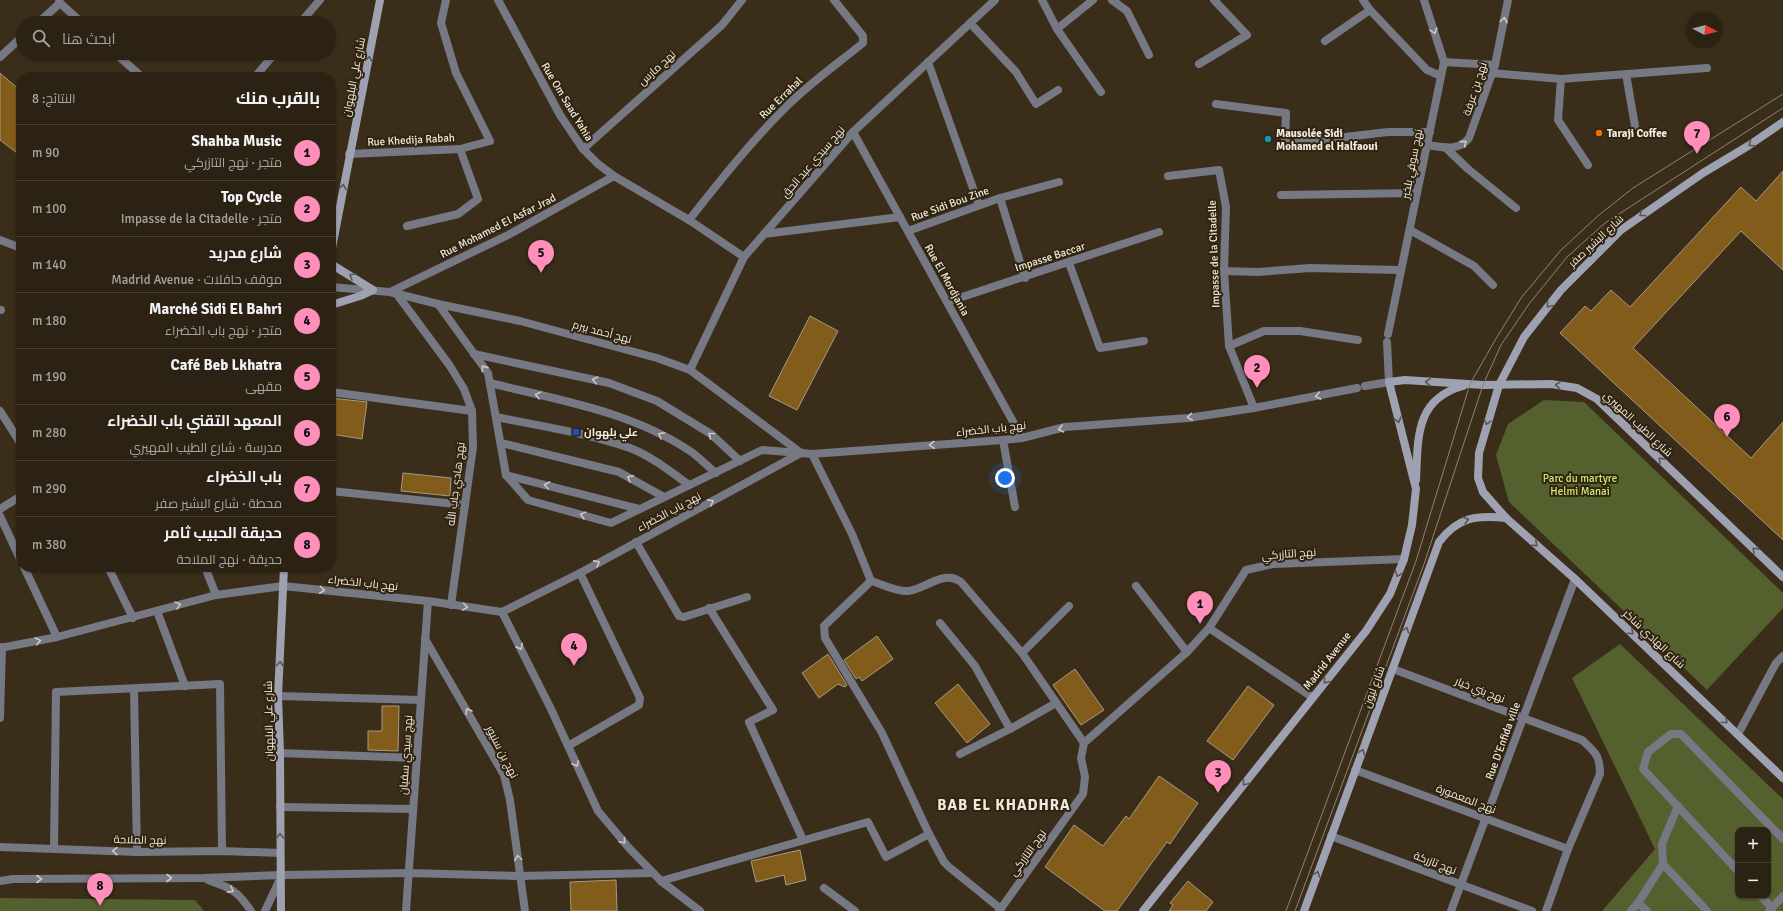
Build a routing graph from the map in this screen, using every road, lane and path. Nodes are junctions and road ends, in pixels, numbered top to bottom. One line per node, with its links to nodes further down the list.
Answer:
1 (380, 0): 50 (street, شارع علي البلهوان, one-way to 1)
2 (446, 0): 48 (street, Rue Khedija Rabah)
3 (498, 0): 49 (street, Rue Om Saad Yahia)
4 (834, 0): 61 (street, Rue Errahal)
5 (995, 0): 20 (street, نهج سيدي عبد الحق)
6 (1093, 0): 21 (street)
7 (1112, 0): 24 (street)
8 (1214, 0): 30 (street)
9 (1364, 0): 16 (street)
10 (1424, 0): 29 (street, نهج سوقي بلخير, one-way to 29)
11 (1508, 0): 31 (street, نهج بن عرفة, one-way to 11)
12 (60, 1): 17 (street); 18 (street)
13 (317, 1): 19 (street)
14 (741, 1): 49 (street, نهج مارس)
15 (1044, 1): 21 (street)
16 (1370, 10): 22 (street); 37 (street)
17 (45, 16)
18 (75, 16)
19 (305, 16)
20 (970, 23): 28 (street, نهج سيدي عبد الحق); 39 (street)
21 (1057, 29): 40 (street)
22 (1325, 41)
23 (16, 42): 25 (street)
24 (1149, 56)
25 (0, 57)
26 (123, 60): 33 (street)
27 (269, 60): 34 (street)
28 (928, 62): 44 (street, نهج سيدي عبد الحق); 58 (street)
29 (1444, 62): 31 (street); 37 (street, نهج سوقي بلخير)
30 (1199, 64)
31 (1495, 65): 35 (street, نهج بن عرفة)
32 (1708, 68): 36 (street)
33 (136, 72)
34 (259, 72)
35 (1492, 74): 38 (street); 47 (street, نهج بن عرفة, one-way to 35)
36 (1626, 74): 38 (street); 43 (street)
37 (1441, 76): 45 (street, نهج سوقي بلخير)
38 (1561, 79): 51 (street)
39 (1058, 90)
40 (1101, 92)
41 (1216, 104): 45 (street)
42 (1783, 122): 91 (street, شارع البشير صفر, one-way to 91)
43 (1635, 126)
44 (853, 132): 60 (street, Rue El Mordjania); 67 (street, نهج سيدي عبد الحق)
45 (1430, 132): 46 (street, نهج سوقي بلخير)
46 (1427, 145): 47 (street, نهج بن عرفة); 55 (street, نهج سوقي بلخير)
47 (1446, 148): 59 (street)
48 (460, 149): 50 (street, Rue Khedija Rabah); 63 (street)
49 (582, 149): 52 (street, Rue Om Saad Yahia)
50 (349, 154): 62 (street, شارع علي البلهوان, one-way to 50)
51 (1588, 165)
52 (614, 176): 61 (street, Rue Om Saad Yahia); 79 (street, Rue Mohamed El Asfar Jrad)
53 (1168, 176): 74 (street, Impasse de la Citadelle)
54 (1059, 182): 57 (street, Rue Sidi Bou Zine)
55 (1418, 193): 56 (street); 64 (street, نهج سوقي بلخير)
56 (1281, 195)
57 (1000, 198): 58 (street, Rue Sidi Bou Zine); 75 (street)
58 (979, 205): 65 (street, Rue Sidi Bou Zine)
59 (1516, 208)
60 (900, 217): 65 (street, Rue El Mordjania); 67 (street)
61 (689, 220): 70 (street, Rue Om Saad Yahia)
62 (336, 226)
63 (407, 226)
64 (1410, 230): 73 (street, نهج سوقي بلخير); 76 (street)
65 (908, 231): 80 (street, Rue El Mordjania)
66 (1160, 232): 71 (street, Impasse Baccar)
67 (764, 234): 70 (street, نهج سيدي عبد الحق)
68 (0, 240): 69 (street)
69 (16, 246)
70 (744, 257): 87 (street, نهج سيدي عبد الحق)
71 (1069, 263): 75 (street, Impasse Baccar); 84 (street)
72 (336, 267): 78 (street, one-way to 72)
73 (1401, 270): 74 (street); 88 (street, نهج سوقي بلخير)
74 (1224, 271): 85 (street, Impasse de la Citadelle)
75 (1024, 278): 80 (street, Impasse Baccar)
76 (1492, 285)
77 (336, 287): 78 (street, نهج أحمد بيرم)
78 (373, 290): 79 (street, نهج أحمد بيرم); 81 (street)
79 (393, 292): 82 (street, نهج أحمد بيرم); 97 (street, نهج هادي جاب الله)
80 (947, 302): 100 (street, Rue El Mordjania)
81 (336, 303)
82 (438, 304): 86 (street); 87 (street, نهج أحمد بيرم)
83 (1358, 340): 85 (street)
84 (1144, 341)
85 (1229, 346): 95 (street, Impasse de la Citadelle)
86 (474, 354): 89 (street, one-way to 86); 105 (street, one-way to 86)
87 (690, 370): 103 (street, نهج أحمد بيرم)
88 (1389, 382): 90 (street, شارع الطيب المهيري, one-way to 88); 92 (street); 109 (street, Madrid Avenue, one-way to 109)
89 (490, 383): 98 (street); 106 (street, one-way to 89)
90 (1470, 384): 91 (street, شارع الطيب المهيري); 109 (street)
91 (1499, 385): 118 (street, شارع البشير صفر, one-way to 118); 129 (street, شارع الطيب المهيري, one-way to 91)
92 (1365, 386)
93 (1357, 388): 95 (street, نهج باب الخضراء, one-way to 95)
94 (336, 393): 97 (street)
95 (1254, 408): 100 (street, نهج باب الخضراء, one-way to 100)
96 (0, 411): 99 (street)
97 (472, 411): 113 (street, نهج هادي جاب الله)
98 (496, 418): 102 (street); 108 (street)
99 (16, 436)
100 (1022, 438): 101 (street, نهج باب الخضراء)
101 (1003, 440): 104 (street, نهج باب الخضراء, one-way to 104); 114 (street)
102 (501, 443): 107 (street); 111 (street, one-way to 102)
103 (801, 453): 104 (street, نهج باب الخضراء); 105 (street); 119 (street, نهج باب الخضراء, one-way to 103)
104 (812, 454): 131 (street)
105 (740, 461): 106 (street)
106 (716, 473): 108 (street)
107 (506, 475): 116 (street, one-way to 107); 116 (street, one-way to 107)
108 (689, 485): 111 (street)
109 (1416, 489): 121 (street, Madrid Avenue)
110 (336, 491): 113 (street)
111 (664, 497): 116 (street)
112 (16, 499): 115 (street)
113 (465, 505): 137 (street, نهج هادي جاب الله)
114 (1015, 507)
115 (0, 509)
116 (639, 509)
117 (0, 516): 120 (street)
118 (1506, 518): 130 (street, شارع الهادي شاكر, one-way to 130); 151 (street, شارع ليون, one-way to 118)
119 (636, 542): 127 (street, نهج باب الخضراء, one-way to 119); 139 (street)
120 (16, 550)
121 (1404, 559): 144 (street, نهج التازركي); 155 (street, Madrid Avenue, one-way to 155)
122 (26, 572): 145 (street)
123 (110, 572): 142 (street)
124 (207, 572): 134 (street)
125 (281, 572): 128 (street)
126 (283, 572): 128 (street, شارع علي البلهوان)
127 (580, 573): 141 (street, نهج باب الخضراء); 163 (street)
128 (283, 576): 132 (street, شارع علي البلهوان)
129 (1783, 576)
130 (1575, 579): 159 (street, Rue D'Enfida ville); 161 (street, شارع الهادي شاكر, one-way to 161)
131 (871, 581): 149 (street); 173 (street)
132 (283, 586): 134 (street, نهج باب الخضراء); 136 (street, نهج باب الخضراء, one-way to 136); 154 (street, شارع علي البلهوان, one-way to 132)
133 (1136, 586): 148 (street)
134 (216, 596): 140 (street, نهج باب الخضراء, one-way to 134)
135 (747, 597): 139 (street)
136 (428, 601): 137 (street, نهج باب الخضراء); 146 (street, نهج سيدي سفيان)
137 (451, 605): 141 (street, نهج باب الخضراء, one-way to 141)
138 (1069, 606): 149 (street)
139 (709, 608): 176 (street)
140 (157, 611): 142 (street, نهج باب الخضراء); 152 (street)
141 (502, 612): 163 (street, one-way to 163)
142 (133, 618): 145 (street, نهج باب الخضراء)
143 (940, 623): 160 (street)
144 (1208, 628): 148 (street, نهج التازركي); 155 (street)
145 (57, 637): 147 (street, نهج باب الخضراء, one-way to 145)
146 (425, 639): 156 (street, نهج سيدي سفيان); 188 (street, نهج بن سنيور, one-way to 146)
147 (1, 648): 158 (street)
148 (1187, 652): 162 (street, نهج التازركي)
149 (1022, 653): 157 (street)
150 (1783, 656): 161 (street)
151 (1393, 669): 159 (street, نهج بني خيار); 167 (street, شارع ليون, one-way to 151)
152 (185, 686): 153 (street); 180 (street)
153 (134, 689): 178 (street); 181 (street)
154 (278, 696): 156 (street); 164 (street, شارع علي البلهوان)
155 (1312, 698): 206 (street, Madrid Avenue, one-way to 206)
156 (421, 700): 166 (street, نهج سيدي سفيان)
157 (1056, 703): 160 (street); 162 (street)
158 (0, 718)
159 (1524, 718): 172 (street, Rue D'Enfida ville); 179 (street, نهج بني خيار)
160 (1010, 729): 165 (street)
161 (1738, 734): 168 (street, شارع الهادي شاكر)
162 (1084, 744): 197 (street, نهج التازركي)
163 (568, 746): 186 (street, one-way to 186)
164 (280, 753): 166 (street); 170 (street, شارع علي البلهوان)
165 (960, 754)
166 (417, 758): 171 (street, نهج سيدي سفيان)
167 (1356, 770): 172 (street, نهج المعمورة); 174 (street, شارع ليون)
168 (1783, 778)
169 (1678, 806): 175 (street); 183 (street); 184 (street)
170 (280, 807): 171 (street); 182 (street, شارع علي البلهوان, one-way to 170)
171 (413, 809): 185 (street, نهج سيدي سفيان)
172 (1486, 819): 179 (street, نهج المعمورة); 192 (street, Rue D'Enfida ville)
173 (929, 834): 176 (street); 197 (street)
174 (1331, 836): 192 (street, نهج تازركة); 207 (street, شارع ليون, one-way to 174)
175 (1783, 839)
176 (803, 840): 191 (street)
177 (0, 846): 178 (street, نهج الملاحة)
178 (54, 849): 181 (street, نهج الملاحة, one-way to 178)
179 (1568, 850): 210 (street)
180 (222, 851): 181 (street, نهج الملاحة); 182 (street, نهج الملاحة)
181 (137, 852)
182 (280, 853): 187 (street, شارع علي البلهوان)
183 (1663, 864): 196 (street); 213 (street)
184 (1735, 868)
185 (409, 873): 187 (street); 188 (street); 202 (street, نهج سيدي سفيان)
186 (653, 873): 188 (street); 191 (street)
187 (282, 875): 189 (street); 200 (street); 201 (street, شارع علي البلهوان)
188 (520, 876): 203 (street, نهج بن سنيور)
189 (203, 878): 190 (street, one-way to 189); 199 (street, one-way to 199)
190 (0, 881)
191 (661, 881): 204 (street)
192 (1461, 885): 208 (street, Rue D'Enfida ville); 209 (street, نهج تازركة)
193 (824, 888): 205 (street)
194 (1783, 896): 198 (street)
195 (1763, 899): 198 (street)
196 (1638, 903): 211 (street); 212 (street)
197 (1000, 910)
198 (1770, 910)
199 (251, 911)
200 (264, 911)
201 (281, 911)
202 (406, 911)
203 (525, 911)
204 (700, 911)
205 (855, 911)
206 (1143, 911)
207 (1304, 911)
208 (1452, 911)
209 (1532, 911)
210 (1546, 911)
211 (1631, 911)
212 (1647, 911)
213 (1707, 911)

